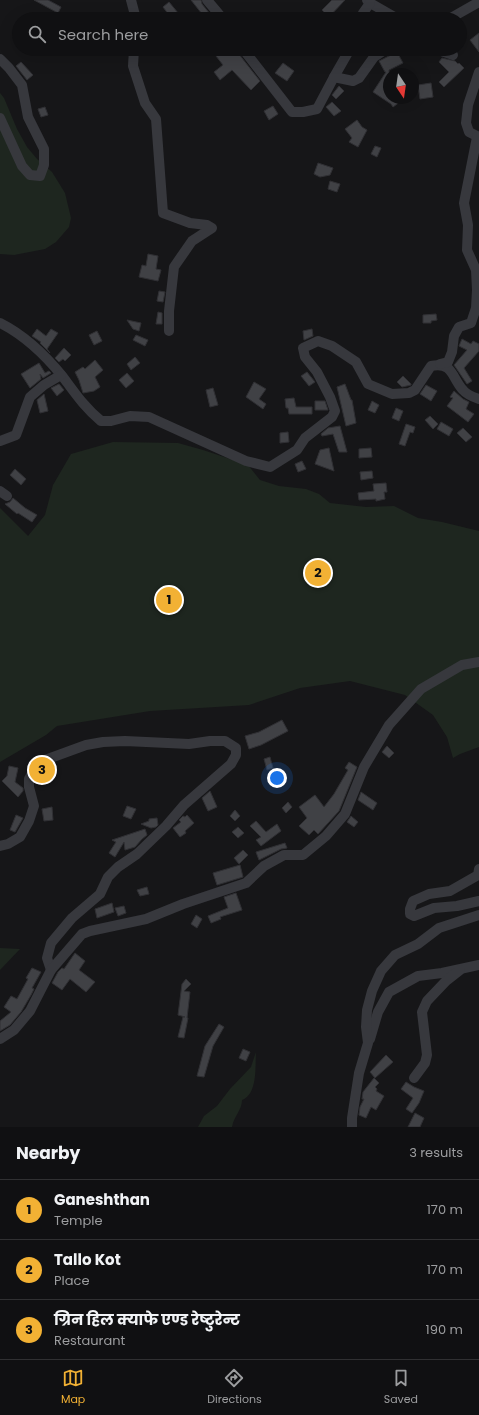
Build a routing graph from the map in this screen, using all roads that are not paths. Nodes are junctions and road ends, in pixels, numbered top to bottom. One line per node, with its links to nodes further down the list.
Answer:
1 (131, 0): 5 (street)
2 (208, 0): 6 (street)
3 (368, 2): 7 (street); 8 (street)
4 (479, 2): 9 (street)
5 (134, 12)
6 (217, 12)
7 (363, 12)
8 (386, 12)
9 (461, 12)
10 (134, 56): 21 (street)
11 (248, 56): 16 (street)
12 (346, 56): 16 (street)
13 (374, 56): 16 (street)
14 (0, 59): 17 (street)
15 (479, 72): 18 (street)
16 (334, 77)
17 (0, 118)
18 (478, 137): 19 (street)
19 (475, 321): 22 (street)
20 (0, 323): 23 (street)
21 (169, 331)
22 (440, 364): 23 (street); 24 (street)
23 (61, 375): 25 (street)
24 (479, 399)
25 (0, 441)
26 (479, 662): 33 (street)
27 (0, 846): 33 (street)
28 (479, 870): 29 (street)
29 (479, 901)
30 (479, 915): 35 (street)
31 (479, 965): 32 (street)
32 (463, 968): 35 (street); 36 (street)
33 (51, 970): 34 (street)
34 (0, 1040)
35 (368, 1043): 37 (street)
36 (414, 1078)
37 (352, 1127)

